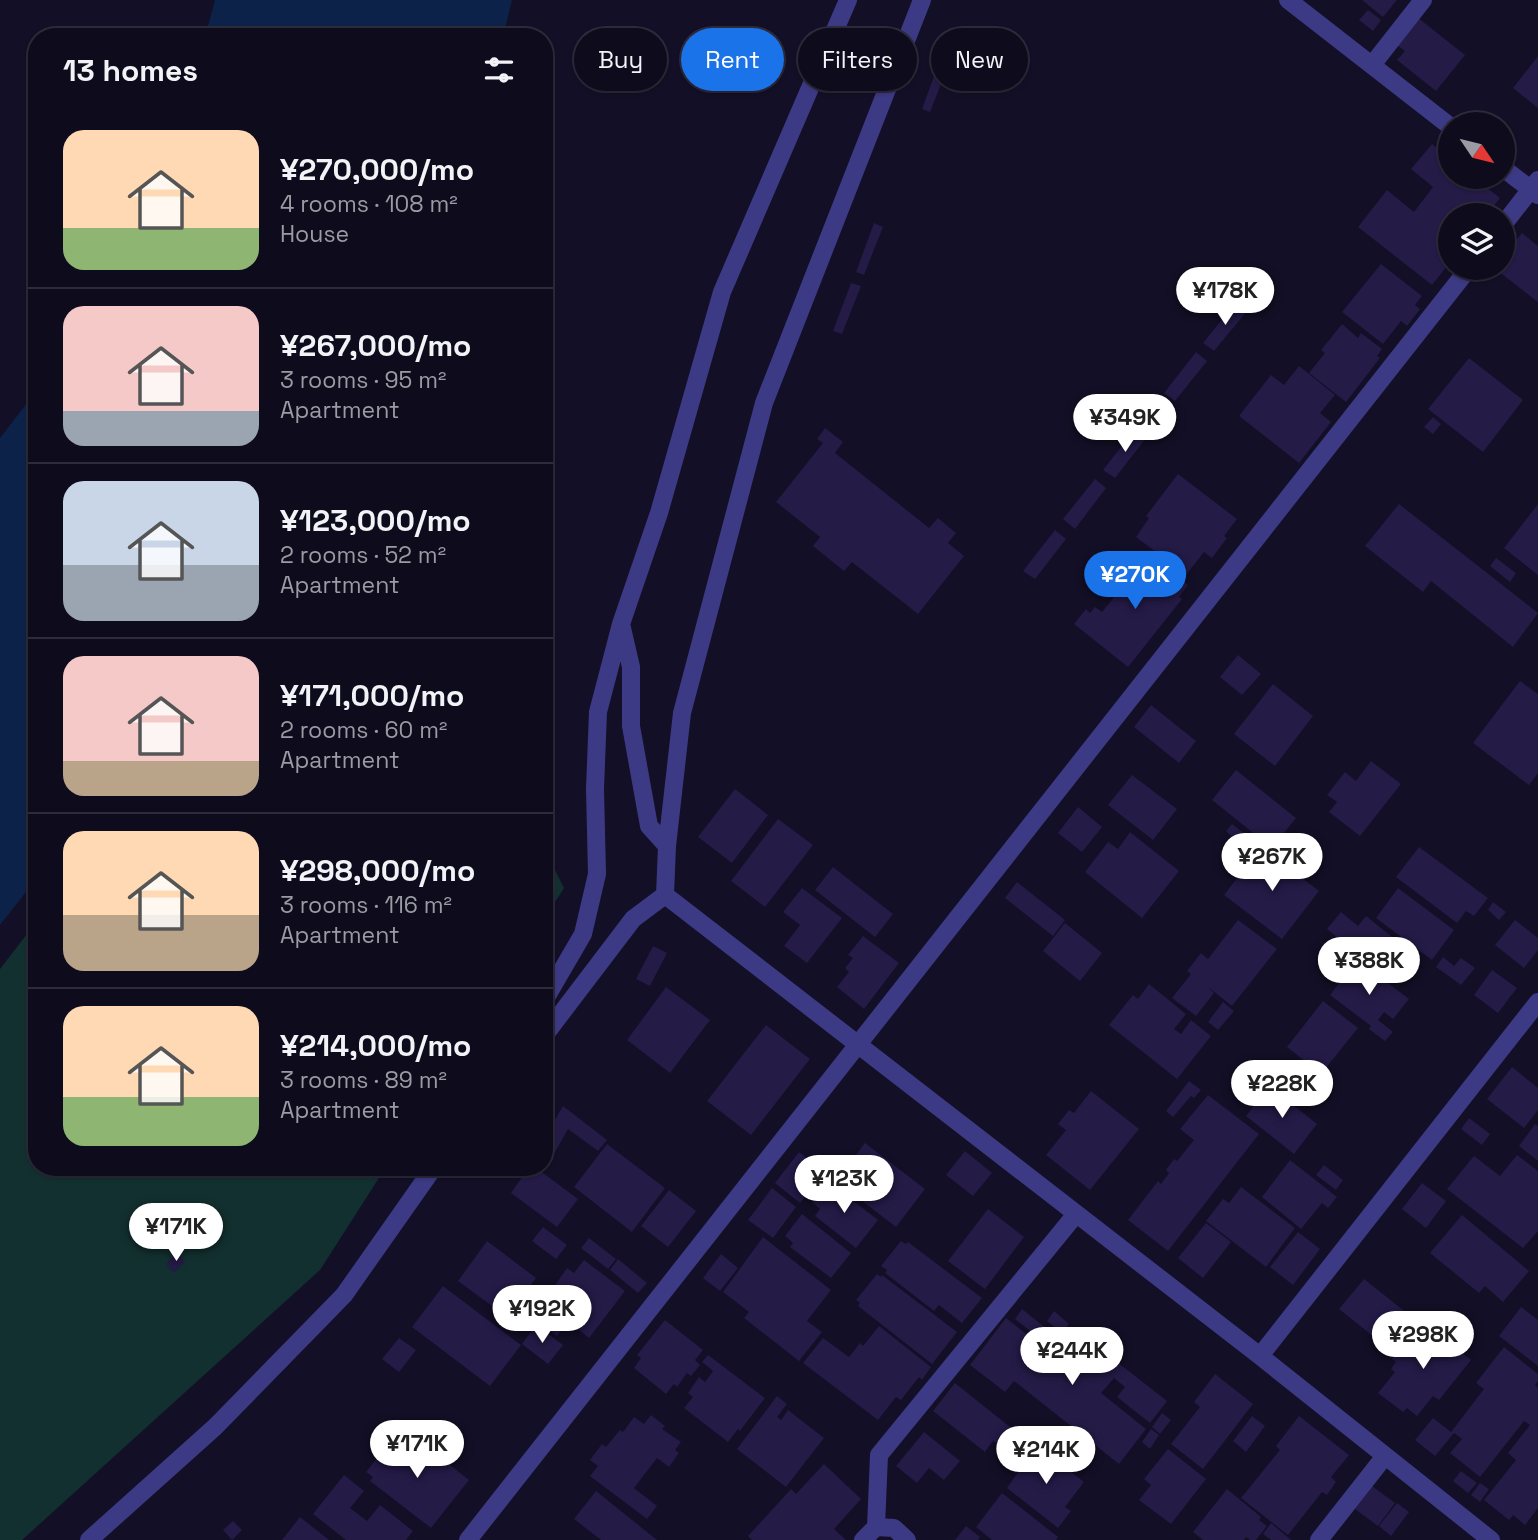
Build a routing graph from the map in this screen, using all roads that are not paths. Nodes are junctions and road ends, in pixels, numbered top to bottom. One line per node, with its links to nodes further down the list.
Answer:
1 (848, 0): 11 (street)
2 (922, 0): 12 (street)
3 (1288, 0): 5 (street)
4 (1423, 0): 5 (street)
5 (1371, 65): 6 (street)
6 (1438, 117)
7 (1516, 176): 8 (street)
8 (1536, 189): 9 (street)
9 (1515, 212)
10 (1460, 280): 17 (street)
11 (621, 624): 12 (street); 14 (street)
12 (667, 846): 13 (street)
13 (665, 895): 16 (street); 17 (street)
14 (553, 986)
15 (1538, 1002): 20 (street)
16 (553, 1024)
17 (858, 1045): 19 (street); 24 (street)
18 (428, 1176): 23 (street)
19 (1076, 1214): 20 (street); 22 (street)
20 (1260, 1356): 21 (street)
21 (1385, 1455): 26 (street); 27 (street)
22 (869, 1533): 25 (street)
23 (89, 1540)
24 (468, 1540)
25 (907, 1540)
26 (1319, 1540)
27 (1491, 1540)

